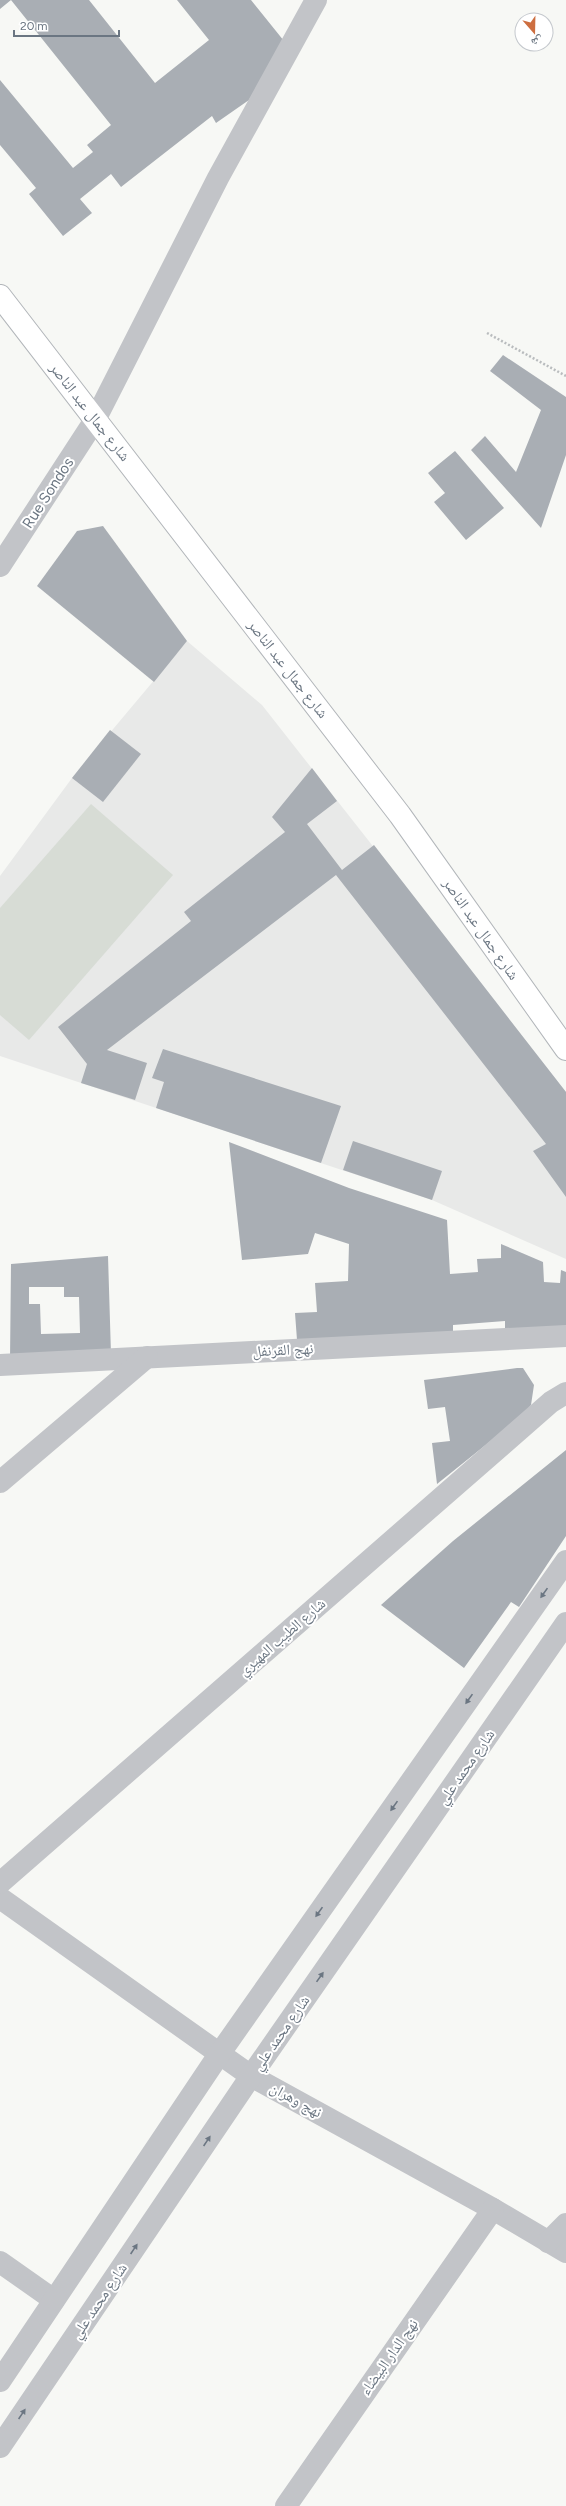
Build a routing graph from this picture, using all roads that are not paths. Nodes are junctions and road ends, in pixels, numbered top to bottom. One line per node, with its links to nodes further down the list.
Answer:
1 (316, 0): 3 (street, Rue Sondos)
2 (0, 296): 3 (main road, شارع جمال عبد الناصر)
3 (95, 420): 4 (street, Rue Sondos); 5 (main road, شارع جمال عبد الناصر)
4 (0, 566)
5 (566, 1049)
6 (566, 1336): 7 (street, نهج القرنفل)
7 (147, 1357): 8 (street, نهج القرنفل); 10 (street)
8 (0, 1365)
9 (566, 1393): 13 (street, شارع الطيب المهيري)
10 (0, 1482)
11 (566, 1561): 15 (street, one-way to 15)
12 (566, 1623): 16 (street, شارع محمد علي, one-way to 12)
13 (0, 1884)
14 (0, 1898): 15 (street, نهج وهران)
15 (220, 2053): 16 (street, نهج وهران); 21 (street)
16 (252, 2076): 17 (street, نهج وهران); 23 (street, شارع محمد علي, one-way to 16)
17 (492, 2209): 19 (street, نهج وهران); 24 (street, نهج الدار البيضاء)
18 (566, 2224): 19 (street)
19 (557, 2247)
20 (0, 2262): 21 (street)
21 (54, 2300): 22 (street)
22 (0, 2381)
23 (0, 2447)
24 (286, 2506)

